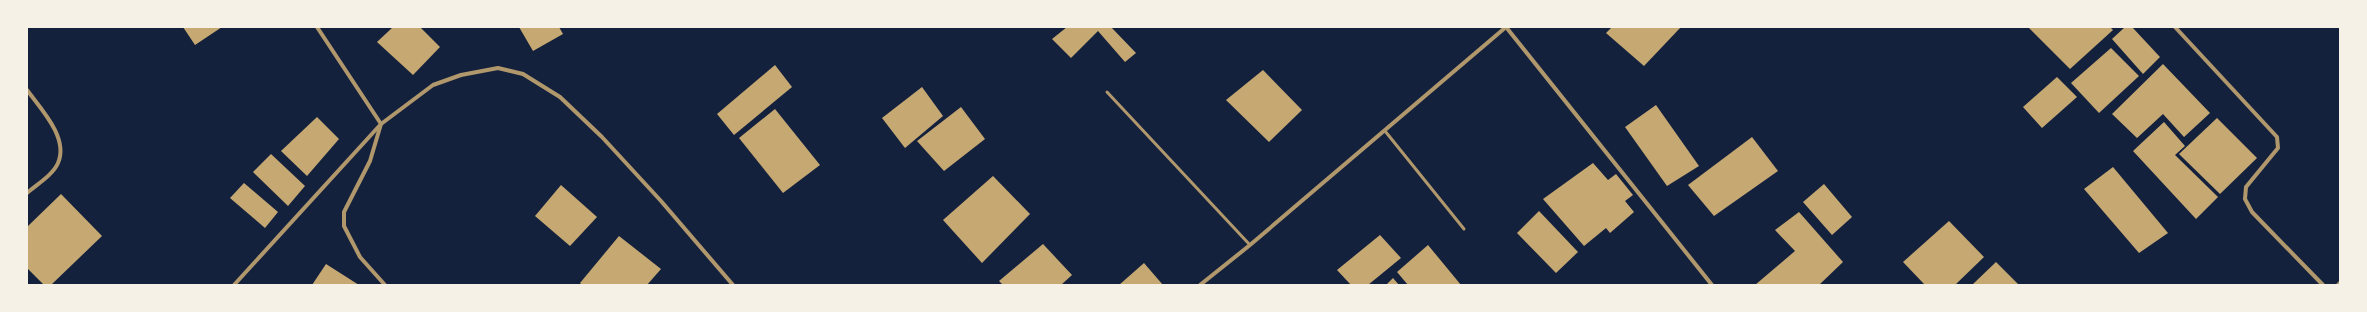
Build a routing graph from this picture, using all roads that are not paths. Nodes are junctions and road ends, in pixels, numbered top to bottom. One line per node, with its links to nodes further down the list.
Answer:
1 (317, 27): 6 (street)
2 (1506, 27): 7 (street); 15 (street)
3 (2175, 27): 16 (street)
4 (27, 90): 8 (street)
5 (1107, 92): 10 (lane)
6 (381, 124): 11 (street); 12 (street); 13 (street)
7 (1385, 131): 9 (lane); 10 (street)
8 (27, 193)
9 (1464, 229)
10 (1250, 245): 14 (street)
11 (234, 285)
12 (385, 285)
13 (733, 285)
14 (1200, 285)
15 (1712, 285)
16 (2323, 285)

